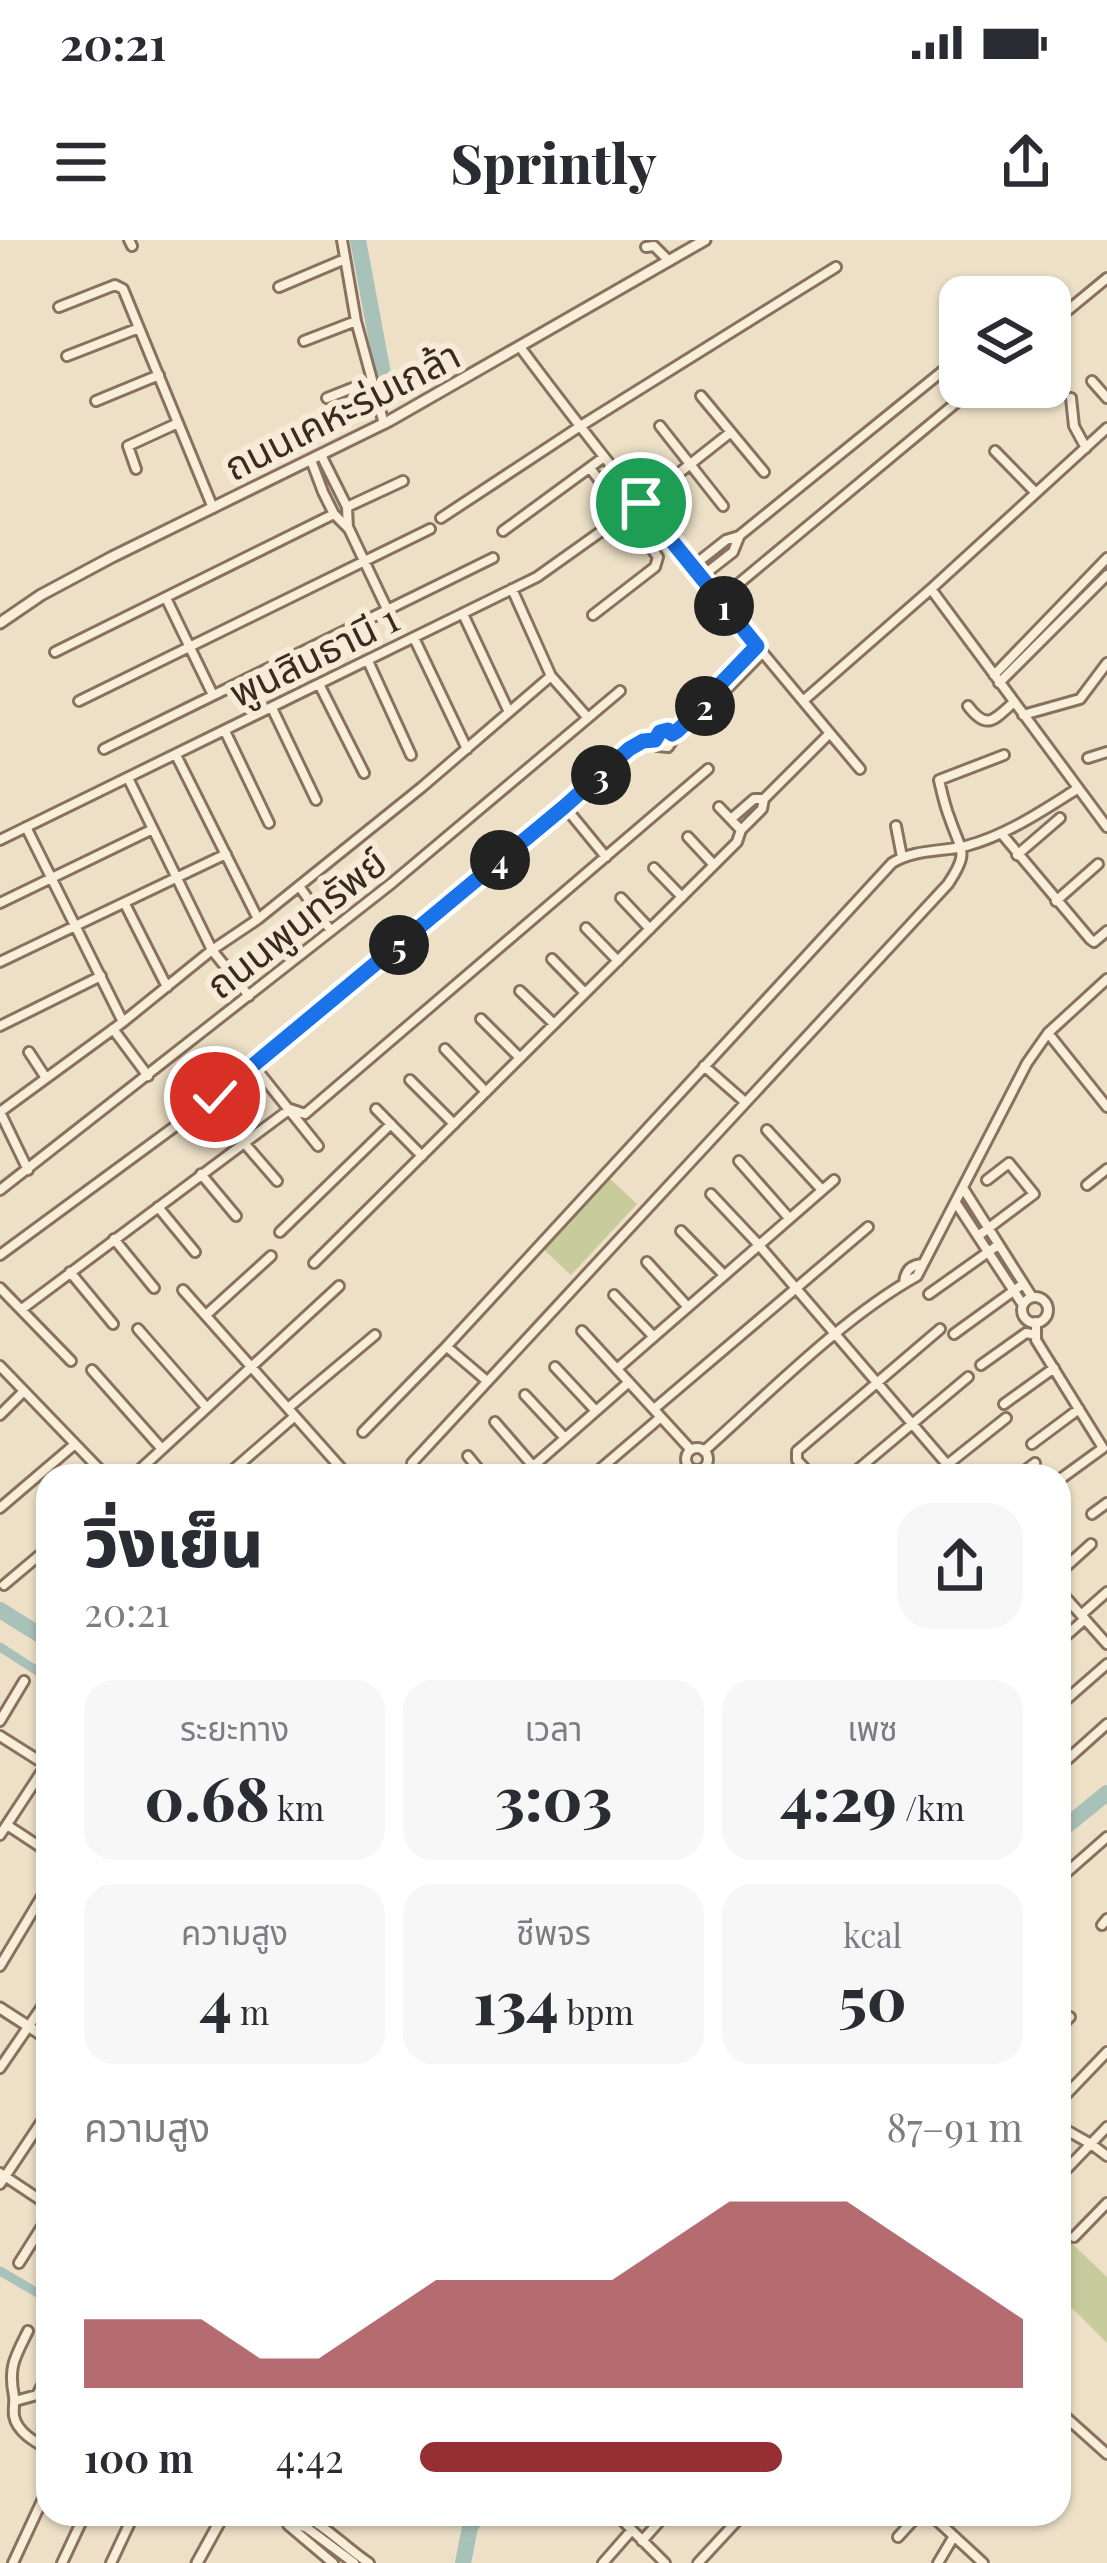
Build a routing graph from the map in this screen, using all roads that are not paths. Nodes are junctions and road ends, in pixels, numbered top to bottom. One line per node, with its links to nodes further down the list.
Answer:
1 (342, 240): 4 (street)
2 (705, 240): 5 (street, ถนนเคหะร่มเกล้า)
3 (646, 248): 5 (street)
4 (345, 259): 8 (street); 11 (street)
5 (669, 261): 14 (street, ถนนเคหะร่มเกล้า)
6 (836, 267): 29 (street)
7 (1107, 278): 10 (street)
8 (279, 287)
9 (59, 307): 12 (street)
10 (1071, 308)
11 (356, 321): 13 (street); 18 (street)
12 (140, 328): 15 (street); 17 (street)
13 (304, 341)
14 (520, 347): 27 (street, ถนนเคหะร่มเกล้า); 29 (street)
15 (67, 356)
16 (939, 374): 52 (street)
17 (159, 375): 24 (street); 26 (street)
18 (370, 381): 21 (street); 27 (street)
19 (1092, 381): 23 (street)
20 (701, 396): 31 (street)
21 (327, 398)
22 (1071, 398): 32 (street)
23 (1107, 398)
24 (96, 401)
25 (950, 408): 63 (street)
26 (178, 423): 38 (street); 45 (street)
27 (384, 424): 35 (street, ถนนเคหะร่มเกล้า)
28 (660, 426): 36 (street)
29 (580, 427): 34 (street); 48 (street)
30 (1107, 428): 32 (street)
31 (731, 432): 36 (street, พูนสินธานี 1); 39 (street)
32 (1086, 448): 41 (street)
33 (995, 452): 41 (street)
34 (604, 457): 37 (street); 43 (street)
35 (316, 458): 42 (street); 45 (street, ถนนเคหะร่มเกล้า); 46 (street)
36 (691, 464): 43 (street, พูนสินธานี 1); 44 (street)
37 (590, 468): 47 (street); 51 (street)
38 (136, 469)
39 (764, 472)
40 (403, 481): 42 (street)
41 (1036, 494): 59 (street)
42 (344, 502): 46 (street); 49 (street)
43 (641, 503): 47 (street, พูนสินธานี 1); 56 (street)
44 (723, 506)
45 (213, 508): 67 (street, ถนนเคหะร่มเกล้า)
46 (331, 509): 49 (street); 62 (street)
47 (627, 513): 60 (street, พูนสินธานี 1); 66 (street)
48 (441, 518)
49 (349, 529): 55 (street)
50 (430, 529): 55 (street)
51 (503, 531)
52 (740, 536): 56 (street); 58 (street)
53 (494, 558): 64 (street)
54 (1107, 558): 61 (street)
55 (364, 562): 64 (street); 69 (street)
56 (693, 566): 58 (street)
57 (1107, 575): 61 (street)
58 (701, 578): 63 (street)
59 (932, 589): 75 (street); 80 (street)
60 (512, 590): 65 (street, พูนสินธานี 1); 74 (street)
61 (1079, 595): 75 (street)
62 (166, 598): 69 (street); 71 (street)
63 (719, 600): 70 (street)
64 (387, 609): 78 (street)
65 (463, 614): 68 (street, พูนสินธานี 1); 84 (street)
66 (593, 614)
67 (0, 623)
68 (415, 638): 72 (street, พูนสินธานี 1); 90 (street)
69 (190, 648): 78 (street); 79 (street)
70 (759, 650): 80 (street); 103 (street)
71 (56, 652)
72 (368, 661): 76 (street, พูนสินธานี 1); 93 (street)
73 (1107, 663): 85 (street)
74 (551, 676): 84 (street); 86 (street)
75 (996, 679): 81 (street)
76 (320, 684): 83 (street, พูนสินธานี 1); 98 (street)
77 (620, 691): 86 (street, ถนนพูนทรัพย์)
78 (213, 695): 89 (street)
79 (79, 701)
80 (802, 701): 88 (street)
81 (1014, 702): 82 (street); 85 (street)
82 (968, 706)
83 (272, 708): 87 (street, พูนสินธานี 1); 102 (street)
84 (509, 712): 90 (street)
85 (1023, 715): 100 (street)
86 (588, 718): 137 (street, ถนนพูนทรัพย์)
87 (225, 731): 92 (street, พูนสินธานี 1); 107 (street)
88 (830, 733): 97 (street); 101 (street)
89 (104, 749)
90 (467, 749): 126 (street)
91 (1107, 752): 95 (street)
92 (176, 755): 99 (street, พูนสินธานี 1); 117 (street)
93 (411, 755)
94 (1004, 755): 116 (street)
95 (1088, 758)
96 (708, 769): 119 (street)
97 (860, 769)
98 (364, 773)
99 (128, 778): 109 (street, พูนสินธานี 1); 111 (street)
100 (1077, 789): 110 (street); 113 (street)
101 (764, 799): 105 (street); 112 (street)
102 (316, 800)
103 (564, 807): 119 (street); 157 (street)
104 (719, 807): 105 (street)
105 (731, 818): 112 (street)
106 (1060, 818): 118 (street)
107 (269, 824)
108 (896, 826): 120 (street)
109 (26, 827): 115 (street, พูนสินธานี 1); 124 (street)
110 (1107, 827)
111 (153, 829): 124 (street); 125 (street)
112 (741, 830): 122 (street)
113 (1001, 833): 116 (street); 118 (street)
114 (688, 838): 122 (street)
115 (0, 840)
116 (962, 847): 120 (street); 163 (street)
117 (226, 854): 125 (street); 132 (street)
118 (1017, 855): 129 (street)
119 (606, 856): 165 (street)
120 (902, 857): 158 (street)
121 (1099, 864): 129 (street)
122 (714, 865): 127 (street)
123 (654, 868): 127 (street)
124 (50, 879): 130 (street); 133 (street)
125 (177, 879): 131 (street); 138 (street)
126 (299, 886): 132 (street); 137 (street)
127 (682, 897): 135 (street)
128 (621, 898): 135 (street)
129 (1056, 901): 136 (street)
130 (0, 903)
131 (125, 904): 133 (street); 144 (street)
132 (257, 919): 138 (street)
133 (75, 925): 141 (street); 142 (street)
134 (586, 928): 140 (street)
135 (650, 928): 140 (street)
136 (1107, 931)
137 (331, 932): 147 (street, ถนนพูนทรัพย์)
138 (212, 950): 144 (street); 147 (street)
139 (552, 959): 146 (street)
140 (618, 961): 146 (street)
141 (0, 962)
142 (102, 976): 149 (street); 151 (street)
143 (1107, 979): 153 (street)
144 (167, 987): 149 (street)
145 (520, 991): 150 (street)
146 (585, 994): 150 (street)
147 (249, 996): 159 (street, ถนนพูนทรัพย์)
148 (481, 1018): 156 (street)
149 (123, 1022): 152 (street)
150 (554, 1024): 156 (street)
151 (0, 1026)
152 (113, 1029): 159 (street); 160 (street)
153 (1048, 1033): 164 (street); 182 (street)
154 (445, 1049): 162 (street)
155 (29, 1052): 160 (street)
156 (520, 1058): 162 (street)
157 (254, 1066): 165 (street); 200 (street)
158 (704, 1066): 163 (street); 232 (street)
159 (148, 1076): 176 (street, ถนนพูนทรัพย์)
160 (46, 1078): 167 (street)
161 (410, 1080): 169 (street)
162 (486, 1092): 169 (street)
163 (746, 1102): 242 (street)
164 (1107, 1107)
165 (290, 1109): 171 (street); 172 (street)
166 (376, 1109): 168 (street)
167 (0, 1112): 176 (street)
168 (391, 1124): 173 (street); 193 (street)
169 (454, 1124): 173 (street)
170 (767, 1130): 184 (street)
171 (245, 1144): 177 (street); 180 (street)
172 (318, 1146)
173 (422, 1156): 203 (street)
174 (739, 1161): 189 (street)
175 (1107, 1169): 181 (street)
176 (28, 1170): 183 (street, ถนนพูนทรัพย์)
177 (201, 1174): 187 (street); 188 (street)
178 (834, 1180): 184 (street)
179 (987, 1180): 191 (street)
180 (277, 1181)
181 (1087, 1185)
182 (963, 1188): 186 (street); 191 (street)
183 (0, 1190)
184 (822, 1190): 189 (street)
185 (711, 1194): 196 (street)
186 (956, 1202): 194 (street); 204 (street)
187 (157, 1207): 195 (street); 198 (street)
188 (236, 1216)
189 (789, 1218): 196 (street)
190 (868, 1227): 212 (street)
191 (988, 1228): 194 (street); 197 (street)
192 (681, 1231): 206 (street)
193 (280, 1232)
194 (978, 1236): 199 (street)
195 (114, 1239): 205 (street); 211 (street)
196 (758, 1244): 206 (street); 212 (street)
197 (998, 1245): 199 (street); 208 (street)
198 (195, 1252)
199 (988, 1252): 214 (street); 215 (street)
200 (0, 1256)
201 (271, 1256): 221 (street)
202 (646, 1262): 219 (street)
203 (314, 1263)
204 (922, 1264): 207 (street); 207 (street)
205 (70, 1272): 220 (street); 223 (street)
206 (723, 1274): 219 (street)
207 (904, 1283): 229 (street)
208 (1023, 1283): 214 (street); 217 (street)
209 (339, 1286): 234 (street)
210 (0, 1288): 220 (street)
211 (154, 1288)
212 (794, 1289): 229 (street); 252 (street)
213 (183, 1290): 221 (street)
214 (1013, 1291): 218 (street); 227 (street)
215 (929, 1294)
216 (614, 1295): 231 (street)
217 (1032, 1297): 218 (street); 222 (street)
218 (1023, 1305): 222 (street)
219 (687, 1306): 231 (street)
220 (22, 1309): 233 (street)
221 (205, 1315): 234 (street)
222 (1036, 1322): 230 (street)
223 (113, 1324)
224 (138, 1329): 248 (street)
225 (940, 1329): 243 (street)
226 (582, 1331): 238 (street)
227 (954, 1334)
228 (375, 1335): 251 (street)
229 (836, 1335): 243 (street); 263 (street)
230 (1036, 1335): 235 (street); 239 (street)
231 (653, 1336): 238 (street)
232 (446, 1347): 242 (street); 257 (street)
233 (71, 1361)
234 (252, 1365): 248 (street); 251 (street)
235 (981, 1365)
236 (0, 1366): 245 (street)
237 (554, 1366): 250 (street)
238 (618, 1368): 244 (street)
239 (1054, 1368): 247 (street); 249 (street)
240 (92, 1370): 261 (street)
241 (968, 1377): 256 (street)
242 (487, 1381): 266 (street)
243 (876, 1381): 256 (street); 278 (street)
244 (629, 1382): 250 (street); 252 (street)
245 (24, 1391): 253 (street); 259 (street)
246 (525, 1395): 258 (street)
247 (1004, 1404)
248 (206, 1407): 261 (street)
249 (1078, 1409): 260 (street); 264 (street)
250 (596, 1411): 258 (street)
251 (291, 1412): 270 (street); 271 (street)
252 (657, 1413): 262 (street); 275 (street)
253 (0, 1415)
254 (1006, 1418): 280 (street)
255 (494, 1422): 273 (street)
256 (912, 1423): 279 (street); 280 (street)
257 (363, 1432)
258 (565, 1438): 274 (street)
259 (75, 1444): 267 (street); 268 (street)
260 (1032, 1444)
261 (162, 1449): 269 (street)
262 (691, 1450): 263 (street); 276 (street)
263 (704, 1450): 277 (street)
264 (1105, 1450): 281 (street)
265 (468, 1456): 272 (street)
266 (412, 1463)
267 (52, 1464)
268 (94, 1464)
269 (146, 1464)
270 (238, 1464)
271 (337, 1464)
272 (474, 1464)
273 (531, 1464)
274 (535, 1464)
275 (604, 1464)
276 (688, 1464)
277 (706, 1464)
278 (800, 1464)
279 (864, 1464)
280 (947, 1464)
281 (1071, 1472)
282 (36, 1477): 284 (street)
283 (1107, 1502): 285 (street)
284 (0, 1508)
285 (1092, 1514)
286 (1091, 1544): 288 (street)
287 (36, 1558): 289 (street)
288 (1071, 1562)
289 (4, 1585)
290 (1107, 1592): 292 (street)
291 (1071, 1604): 292 (street)
292 (1083, 1617): 293 (street); 294 (street)
293 (1071, 1630)
294 (1107, 1644)
295 (1107, 1664): 297 (street)
296 (24, 1681): 298 (street)
297 (1071, 1696)
298 (0, 1721)
299 (1107, 1724): 301 (street)
300 (0, 1736): 302 (street)
301 (1071, 1756)
302 (36, 1757)
303 (36, 1781): 304 (street)
304 (7, 1825): 305 (street); 307 (street)
305 (0, 1835)
306 (1107, 1837): 308 (street)
307 (36, 1844)
308 (1071, 1869)
309 (36, 1906): 310 (street)
310 (0, 1966)
311 (0, 2008): 313 (street)
312 (36, 2015): 313 (street)
313 (28, 2026): 314 (street); 316 (street)
314 (36, 2031)
315 (1107, 2052): 317 (street)
316 (0, 2068)
317 (1071, 2090)
318 (1107, 2127): 321 (street)
319 (36, 2129): 324 (street)
320 (1071, 2133): 321 (street)
321 (1091, 2144): 322 (street); 323 (street)
322 (1107, 2156)
323 (1071, 2165)
324 (2, 2178): 325 (street)
325 (36, 2198)
326 (1107, 2203): 328 (street)
327 (36, 2237): 329 (street)
328 (1074, 2237)
329 (20, 2263)
330 (28, 2332): 332 (street)
331 (36, 2395): 332 (street)
332 (15, 2401): 334 (street)
333 (1071, 2422): 335 (street)
334 (36, 2442)
335 (1107, 2454)
336 (36, 2514): 352 (street)
337 (79, 2526): 353 (street)
338 (128, 2526): 354 (street)
339 (217, 2526): 355 (street)
340 (290, 2526): 356 (street)
341 (301, 2526): 357 (street)
342 (324, 2526): 358 (street)
343 (627, 2526): 348 (street)
344 (655, 2526): 351 (street)
345 (732, 2526): 361 (street)
346 (908, 2526): 350 (street)
347 (944, 2526): 349 (street)
348 (631, 2531): 351 (street); 359 (street)
349 (954, 2536): 362 (street); 363 (street)
350 (898, 2537)
351 (642, 2541): 360 (street)
352 (13, 2563)
353 (62, 2563)
354 (111, 2563)
355 (197, 2563)
356 (334, 2563)
357 (354, 2563)
358 (369, 2563)
359 (603, 2563)
360 (665, 2563)
361 (698, 2563)
362 (938, 2563)
363 (983, 2563)

